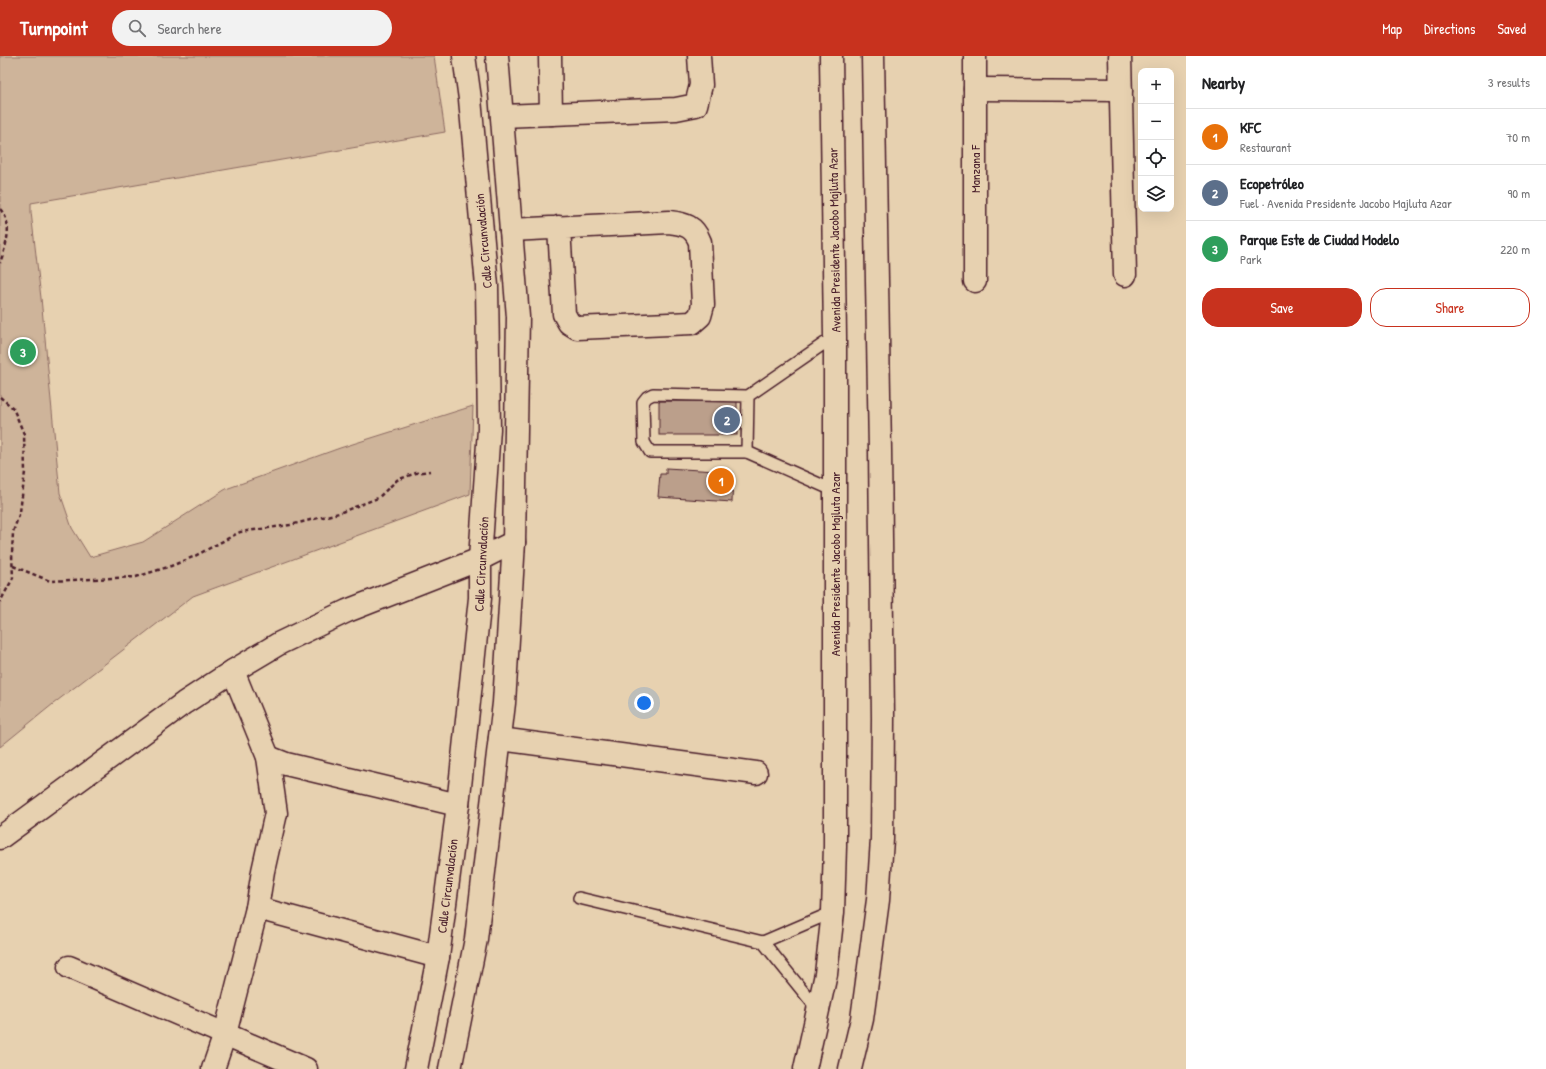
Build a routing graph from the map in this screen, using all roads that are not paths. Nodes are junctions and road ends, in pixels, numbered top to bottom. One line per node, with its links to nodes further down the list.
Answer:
1 (464, 56): 22 (street, Calle Circunvalación)
2 (497, 56): 12 (street)
3 (550, 56): 11 (street)
4 (699, 56): 11 (street)
5 (831, 56): 17 (street, Avenida Presidente Jacobo Majluta Azar)
6 (873, 56): 42 (street)
7 (975, 56): 9 (street, Manzana F)
8 (1120, 56): 10 (street)
9 (975, 89): 10 (street); 16 (street, Manzana F)
10 (1121, 90): 15 (street)
11 (551, 114): 12 (street)
12 (502, 116): 14 (street)
13 (559, 227): 13 (street); 14 (street)
14 (511, 230): 21 (street)
15 (1125, 275)
16 (975, 281)
17 (835, 336): 18 (lane); 20 (street, Avenida Presidente Jacobo Majluta Azar)
18 (748, 396): 19 (lane); 19 (lane)
19 (748, 452): 20 (lane)
20 (835, 491): 31 (street, Avenida Presidente Jacobo Majluta Azar)
21 (514, 542): 22 (street); 24 (street)
22 (480, 558): 23 (street); 27 (street, Calle Circunvalación)
23 (233, 671): 25 (street); 28 (street)
24 (500, 739): 26 (street); 40 (street)
25 (268, 757): 27 (street); 30 (street)
26 (756, 773)
27 (458, 805): 33 (street, Calle Circunvalación)
28 (0, 838)
29 (579, 898): 32 (lane)
30 (257, 908): 33 (street); 36 (street)
31 (833, 912): 32 (lane); 35 (street, Avenida Presidente Jacobo Majluta Azar)
32 (763, 942): 35 (lane)
33 (438, 957): 39 (street, Calle Circunvalación)
34 (69, 967): 36 (street)
35 (818, 1011): 41 (street, Avenida Presidente Jacobo Majluta Azar)
36 (226, 1034): 37 (street); 38 (street)
37 (213, 1069)
38 (306, 1069)
39 (416, 1069)
40 (450, 1069)
41 (805, 1069)
42 (850, 1069)

